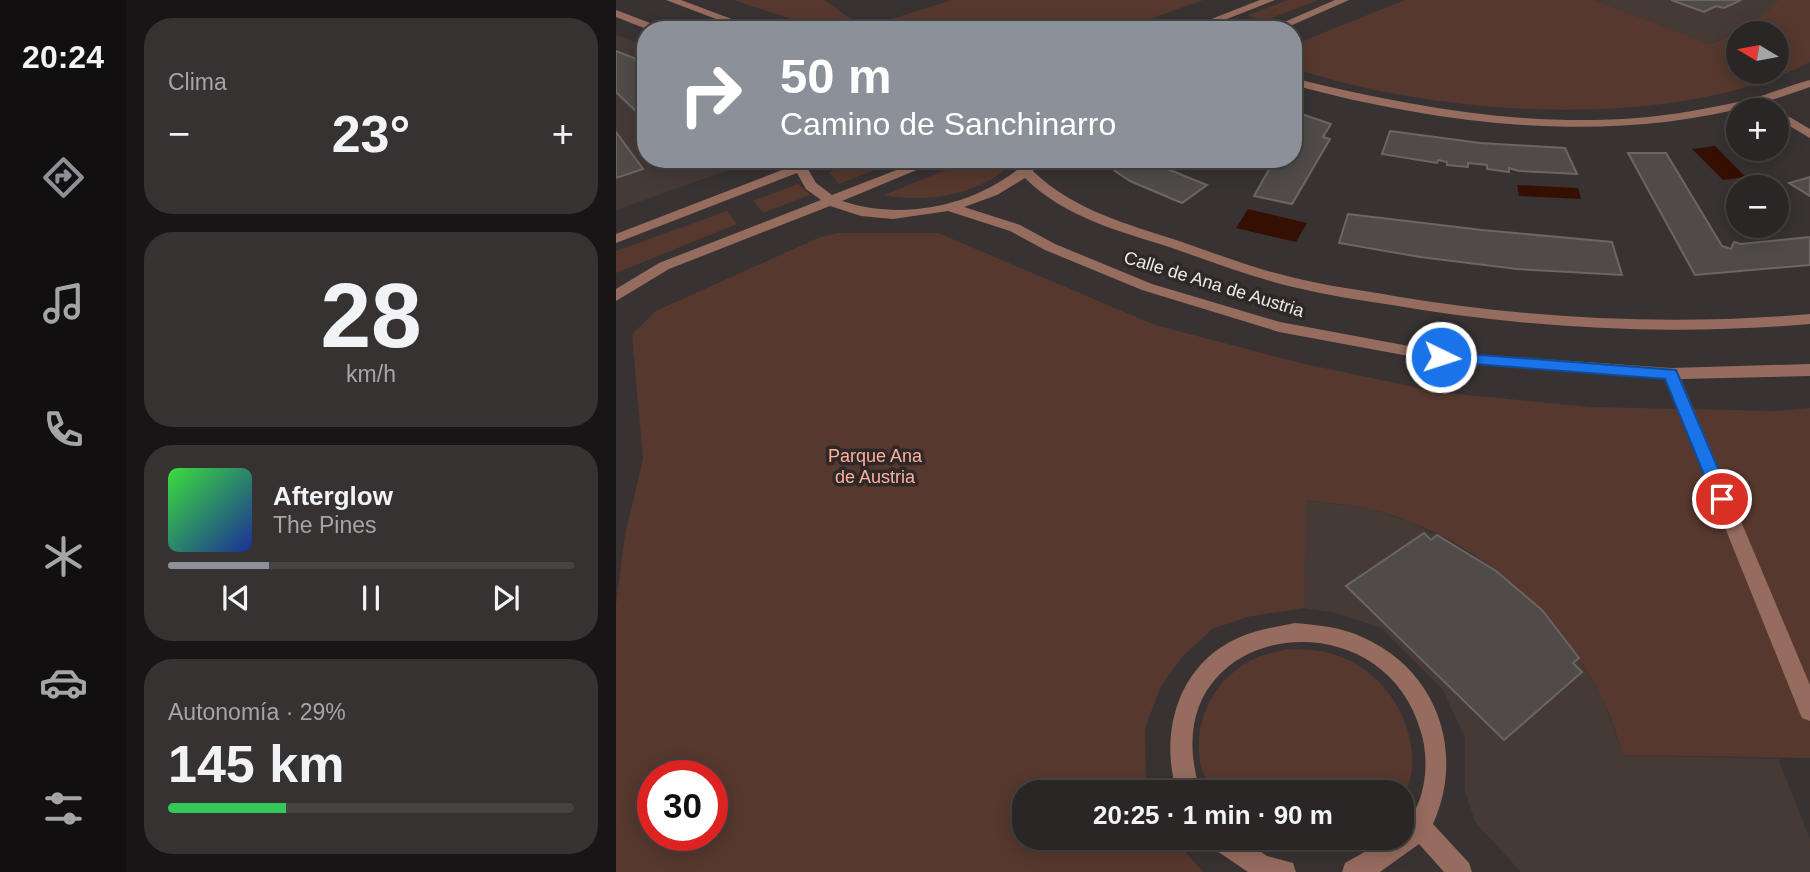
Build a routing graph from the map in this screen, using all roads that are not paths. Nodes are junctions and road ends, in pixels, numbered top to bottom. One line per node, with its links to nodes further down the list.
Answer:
1 (671, 0): 6 (street)
2 (1270, 0): 7 (street)
3 (1344, 0): 8 (street)
4 (616, 13): 5 (street)
5 (637, 21)
6 (730, 21)
7 (1213, 21)
8 (1293, 21)
9 (1302, 83): 12 (street)
10 (1810, 83): 11 (street)
11 (1769, 98)
12 (1726, 108)
13 (1789, 121): 14 (street)
14 (1810, 134)
15 (790, 168): 22 (street)
16 (804, 168): 20 (street)
17 (914, 168): 20 (street)
18 (1031, 168): 19 (street)
19 (1027, 173): 21 (street); 24 (street, Calle de Ana de Austria)
20 (831, 201): 21 (street); 23 (street)
21 (952, 208): 26 (street, Calle de Ana de Austria)
22 (616, 239)
23 (616, 296)
24 (1810, 319)
25 (1810, 370): 26 (street, Calle de Ana de Austria)
26 (1671, 374): 27 (street)
27 (1810, 711)
28 (1184, 780): 29 (street)
29 (1419, 826): 32 (street); 33 (street)
30 (1237, 850): 31 (street)
31 (1284, 872)
32 (1354, 872)
33 (1460, 872)

